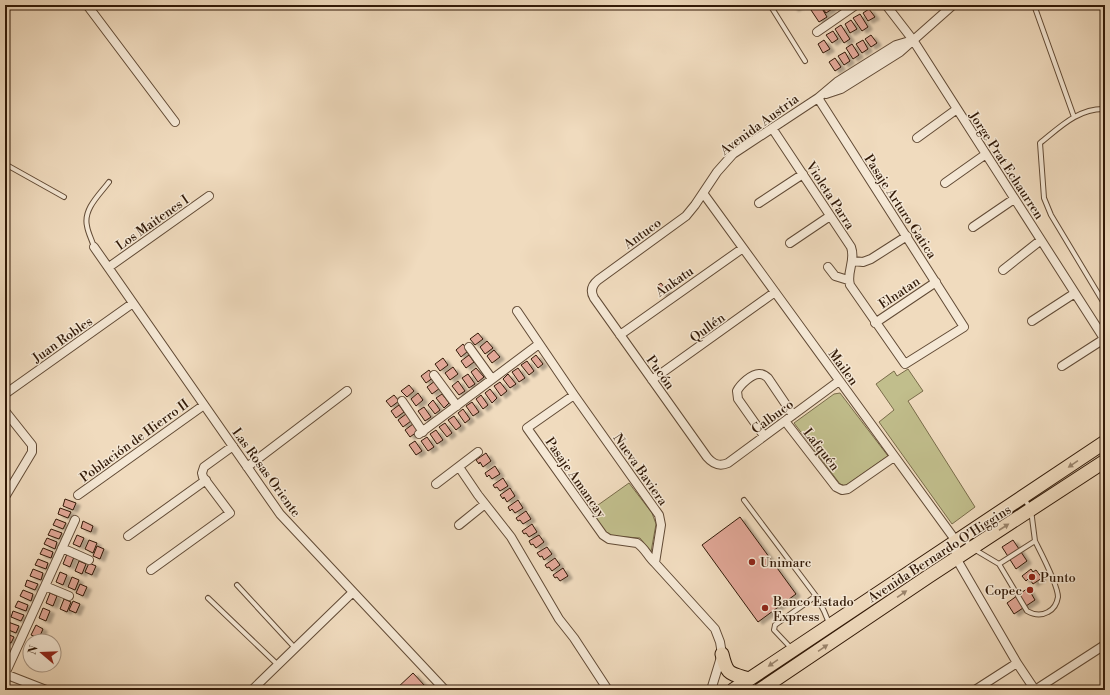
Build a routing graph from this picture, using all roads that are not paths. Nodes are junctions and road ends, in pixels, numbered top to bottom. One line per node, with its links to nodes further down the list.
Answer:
1 (87, 5): 14 (street)
2 (770, 5): 9 (lane)
3 (856, 5): 7 (street)
4 (886, 5): 8 (street, Jorge Prat Echaurren)
5 (953, 5): 8 (street, Avenida Austria)
6 (1034, 5): 13 (lane)
7 (817, 32)
8 (913, 40): 10 (street, Avenida Austria); 11 (street, Jorge Prat Echaurren)
9 (805, 61)
10 (818, 98): 15 (street, Avenida Austria); 29 (street, Pasaje Arturo Gatica)
11 (957, 109): 16 (street); 17 (street, Jorge Prat Echaurren)
12 (1105, 109): 13 (lane)
13 (1074, 117): 44 (lane)
14 (175, 122)
15 (772, 128): 19 (street, Violeta Parra); 22 (street, Avenida Austria)
16 (918, 138)
17 (986, 154): 21 (street); 25 (street, Jorge Prat Echaurren)
18 (5, 164): 24 (lane)
19 (803, 174): 26 (street); 27 (street, Violeta Parra)
20 (109, 182): 32 (lane)
21 (945, 183)
22 (704, 193): 33 (street, Mailen); 40 (street, Antuco)
23 (209, 196): 36 (street, Los Maitenes I)
24 (64, 197)
25 (1014, 199): 28 (street); 30 (street, Jorge Prat Echaurren)
26 (759, 203)
27 (830, 216): 31 (street); 34 (street, Violeta Parra)
28 (973, 227)
29 (907, 236): 34 (street); 39 (street, Pasaje Arturo Gatica)
30 (1041, 240): 37 (street); 42 (street, Jorge Prat Echaurren)
31 (790, 243)
32 (94, 247): 36 (street, Las Rosas Oriente)
33 (743, 248): 41 (street, Mailen); 48 (street, Ankatu)
34 (853, 261): 38 (street)
35 (828, 266): 38 (street)
36 (109, 267): 43 (street, Las Rosas Oriente)
37 (1003, 270)
38 (848, 280): 47 (street)
39 (936, 282): 47 (street, Elnatan); 47 (street, Pasaje Arturo Gatica)
40 (592, 288): 48 (street, Pucón)
41 (775, 292): 55 (street, Qullén); 56 (street, Mailen)
42 (1075, 293): 46 (street); 49 (street, Jorge Prat Echaurren)
43 (133, 303): 58 (street, Juan Robles); 61 (street, Las Rosas Oriente)
44 (1105, 305)
45 (517, 311): 50 (street, Nueva Baviera)
46 (1032, 321)
47 (875, 323)
48 (620, 335): 55 (street, Pucón)
49 (1104, 340): 52 (street)
50 (539, 344): 54 (street); 59 (street, Nueva Baviera)
51 (469, 347): 54 (street)
52 (1062, 366)
53 (434, 375): 62 (street)
54 (492, 379): 62 (street)
55 (652, 380): 72 (street, Pucón)
56 (839, 381): 64 (street, Calbuco); 70 (street, Mailen)
57 (347, 391): 74 (street)
58 (5, 394)
59 (574, 395): 92 (street, Nueva Baviera); 92 (street, Pasaje Amancay)
60 (402, 401): 62 (street)
61 (204, 405): 68 (street, Las Rosas Oriente); 77 (street, Población de Hierro II)
62 (457, 406)
63 (5, 411): 78 (street)
64 (794, 415): 65 (street, Calbuco); 66 (street)
65 (785, 421): 66 (street, Calbuco); 70 (street, Lafquén)
66 (764, 436): 72 (street, Calbuco)
67 (1105, 442): 79 (main road, Avenida Bernardo O'Higgins, one-way to 79)
68 (233, 446): 74 (street, Las Rosas Oriente); 75 (street)
69 (478, 452): 73 (street)
70 (894, 457): 86 (street, Mailen)
71 (1105, 461): 82 (main road, Avenida Bernardo O'Higgins)
72 (718, 465)
73 (459, 466): 76 (street); 81 (street)
74 (247, 467): 97 (street, Las Rosas Oriente)
75 (206, 480): 85 (street); 94 (street)
76 (436, 484)
77 (78, 495)
78 (5, 497)
79 (1023, 497): 82 (lane); 86 (main road, Avenida Bernardo O'Higgins)
80 (744, 500): 99 (lane)
81 (485, 504): 84 (street); 114 (street)
82 (1030, 510): 87 (lane); 89 (main road, Avenida Bernardo O'Higgins, one-way to 82)
83 (75, 520): 88 (street)
84 (459, 525)
85 (128, 536)
86 (959, 539): 89 (lane); 90 (street); 101 (main road, Avenida Bernardo O'Higgins)
87 (1035, 541): 93 (lane); 93 (lane)
88 (62, 548): 91 (street); 96 (street)
89 (972, 548): 90 (main road, Avenida Bernardo O'Higgins); 93 (lane)
90 (956, 558): 102 (main road, Avenida Bernardo O'Higgins, one-way to 90); 107 (street)
91 (89, 560)
92 (655, 563): 106 (street)
93 (999, 564)
94 (151, 570)
95 (237, 585): 104 (lane)
96 (45, 586): 98 (street); 109 (street)
97 (352, 593): 104 (street); 113 (street, Las Rosas Oriente)
98 (68, 596)
99 (816, 596): 101 (lane); 105 (lane)
100 (208, 598): 108 (lane)
101 (830, 626): 102 (main road); 105 (main road, Avenida Bernardo O'Higgins)
102 (838, 638): 117 (main road, Avenida Bernardo O'Higgins, one-way to 102)
103 (1103, 646): 119 (street)
104 (296, 648): 108 (street)
105 (792, 650): 110 (main road, Avenida Bernardo O'Higgins, one-way to 110)
106 (722, 654): 110 (main road); 115 (street)
107 (1017, 662): 118 (street); 119 (street)
108 (278, 665): 112 (street)
109 (5, 674): 111 (street)
110 (749, 679): 116 (main road, Avenida Bernardo O'Higgins)
111 (46, 690)
112 (252, 690)
113 (445, 690)
114 (608, 690)
115 (711, 690)
116 (733, 690)
117 (760, 690)
118 (975, 690)
119 (1035, 690)

